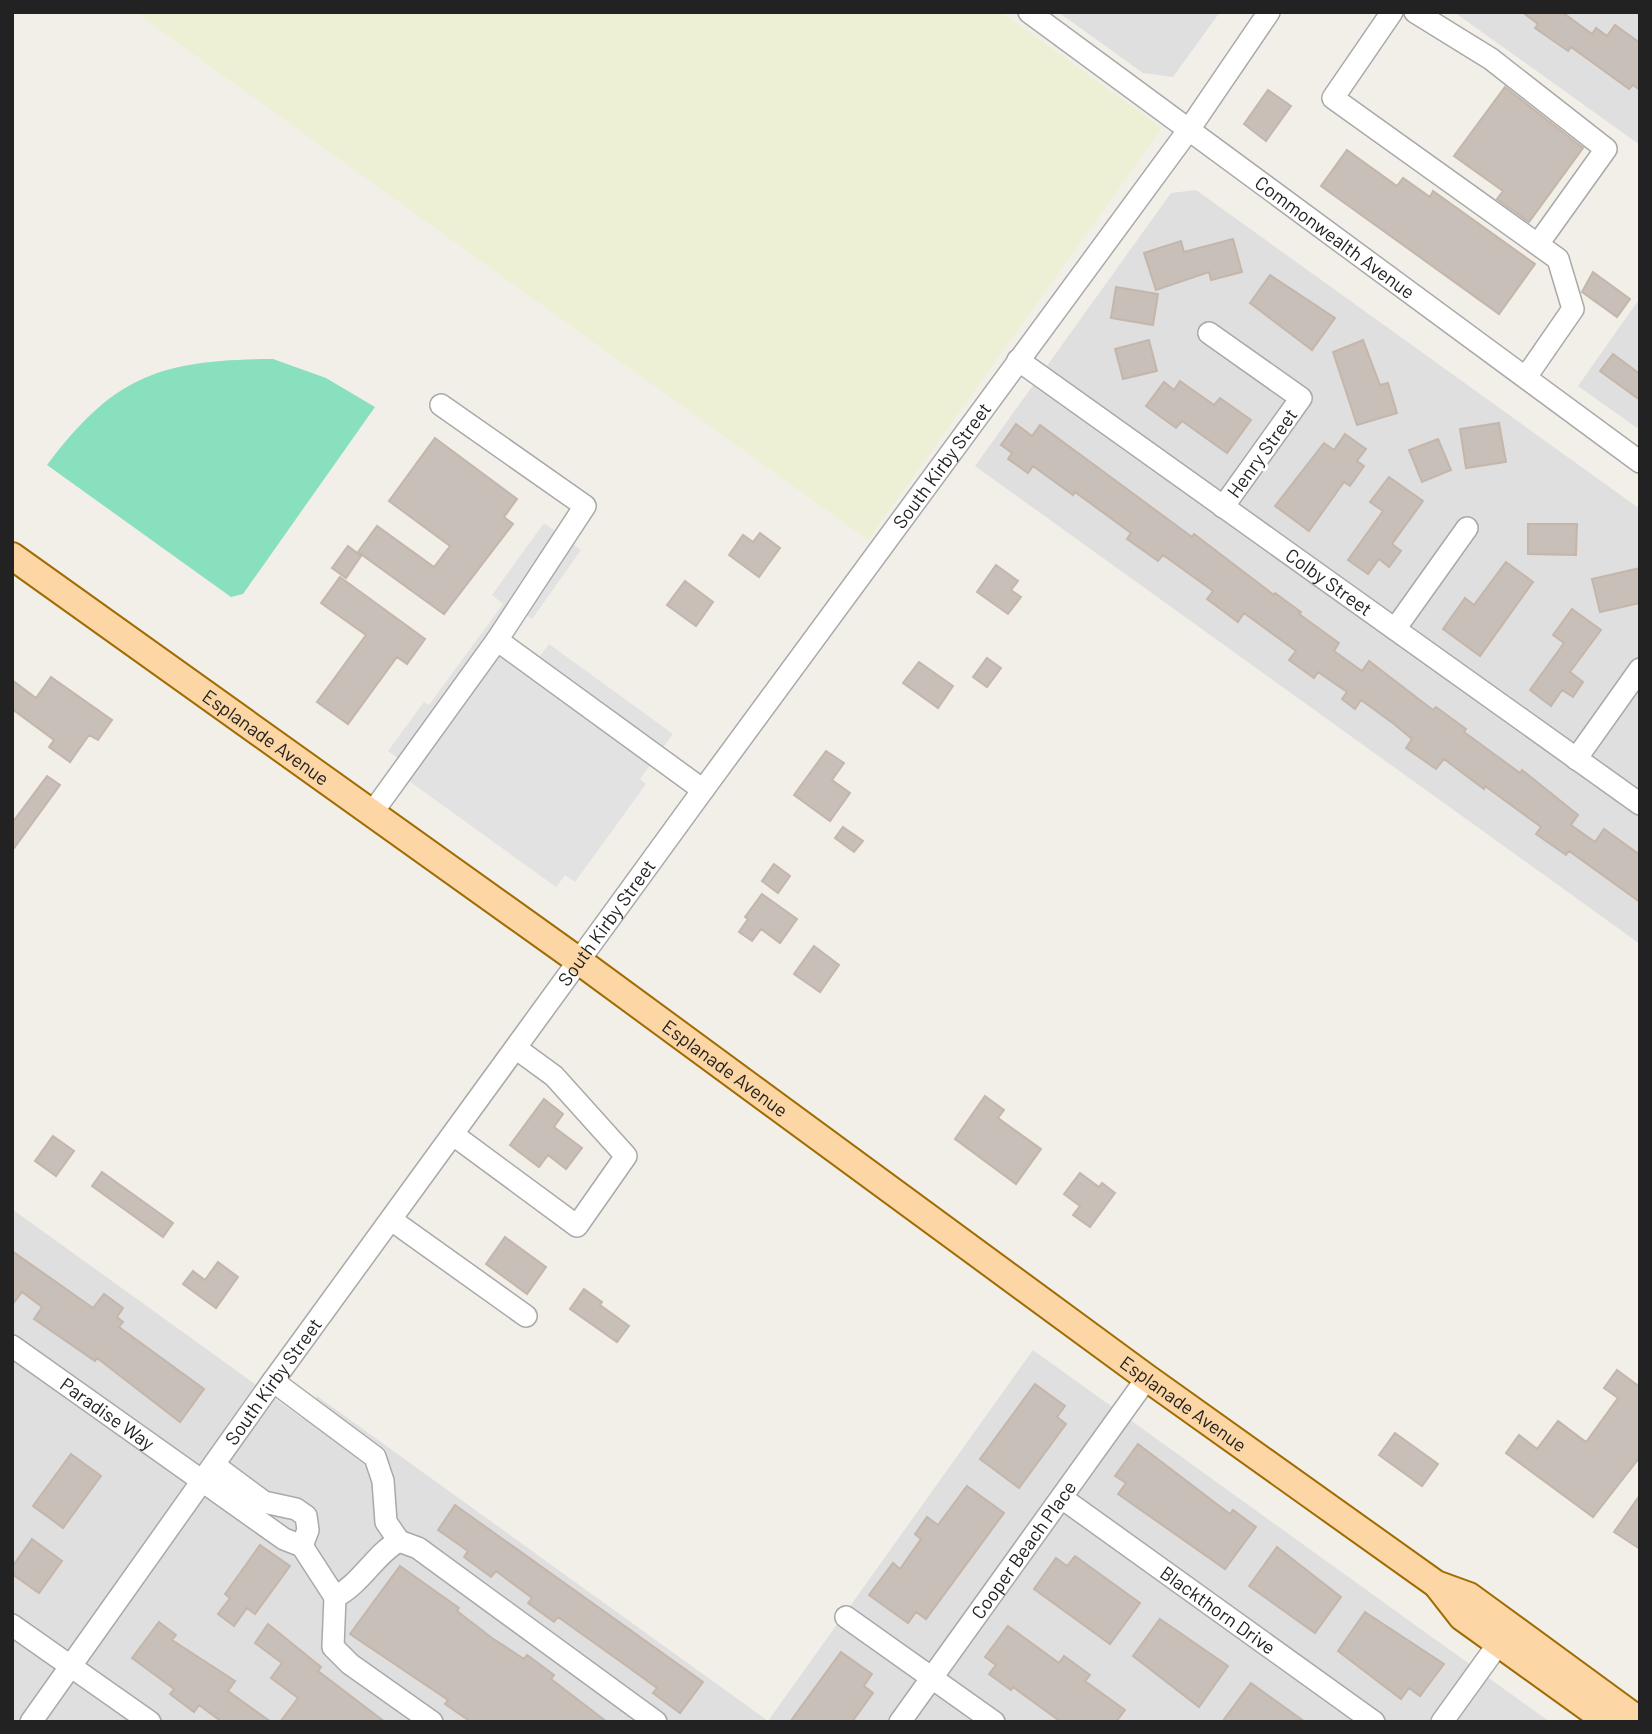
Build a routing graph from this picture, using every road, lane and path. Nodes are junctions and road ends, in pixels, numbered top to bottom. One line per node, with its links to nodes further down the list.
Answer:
1 (1029, 12): 5 (street, Commonwealth Avenue)
2 (1269, 12): 5 (street, South Kirby Street)
3 (1392, 12): 6 (street)
4 (1415, 12): 6 (street)
5 (1190, 128): 8 (street, South Kirby Street); 9 (street, Commonwealth Avenue)
6 (1538, 244): 9 (street)
7 (1209, 333): 12 (street, Henry Street)
8 (1018, 360): 12 (street, Colby Street); 19 (street, South Kirby Street)
9 (1526, 377): 11 (street, Commonwealth Avenue)
10 (441, 405): 16 (street)
11 (1640, 462)
12 (1223, 507): 15 (street, Colby Street)
13 (1467, 527): 15 (street)
14 (12, 556): 21 (main road, Esplanade Avenue)
15 (1395, 629): 18 (street, Colby Street)
16 (497, 640): 19 (street); 21 (street)
17 (1640, 669): 18 (street)
18 (1576, 759): 20 (street, Colby Street)
19 (703, 790): 22 (street, South Kirby Street)
20 (1640, 804)
21 (372, 813): 22 (main road, Esplanade Avenue)
22 (579, 961): 23 (street, South Kirby Street); 28 (main road, Esplanade Avenue)
23 (517, 1049): 24 (street, South Kirby Street); 24 (street)
24 (454, 1136): 25 (street, South Kirby Street)
25 (393, 1221): 26 (street); 29 (street, South Kirby Street)
26 (526, 1317)
27 (12, 1346): 30 (street, Paradise Way)
28 (1147, 1378): 31 (street, Cooper Beach Place); 34 (main road, Esplanade Avenue)
29 (274, 1381): 30 (street, South Kirby Street); 32 (street)
30 (209, 1472): 33 (street); 33 (street); 39 (street, South Kirby Street)
31 (1062, 1498): 40 (street, Cooper Beach Place); 48 (street, Blackthorn Drive)
32 (399, 1541): 35 (street); 45 (street)
33 (302, 1546): 35 (street)
34 (1436, 1584): 38 (main road, Esplanade Avenue); 41 (main road, Esplanade Avenue)
35 (335, 1597): 44 (street)
36 (846, 1617): 40 (street)
37 (12, 1625): 39 (street)
38 (1499, 1643): 49 (street); 50 (main road, Esplanade Avenue)
39 (71, 1665): 42 (street, South Kirby Street); 43 (street)
40 (932, 1678): 46 (street, Cooper Beach Place); 47 (street)
41 (1640, 1721)
42 (32, 1722)
43 (150, 1722)
44 (432, 1722)
45 (656, 1722)
46 (900, 1722)
47 (994, 1722)
48 (1374, 1722)
49 (1442, 1722)
50 (1608, 1722)

